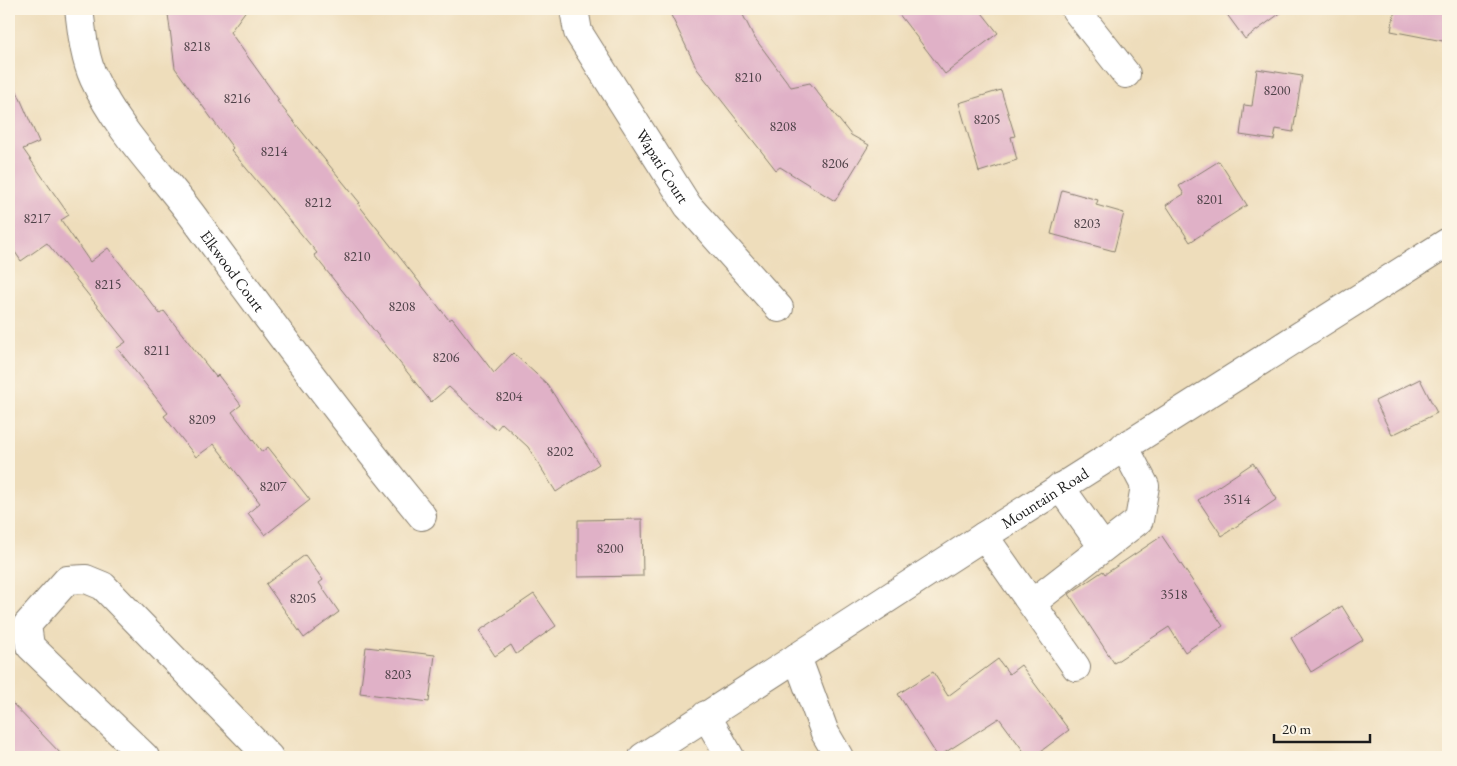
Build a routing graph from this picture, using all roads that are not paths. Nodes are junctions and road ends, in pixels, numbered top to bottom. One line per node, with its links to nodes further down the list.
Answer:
1 (79, 9): 9 (street, Elkwood Court)
2 (574, 9): 6 (street, Wapati Court)
3 (1075, 9): 4 (street)
4 (1126, 74)
5 (1448, 242): 7 (street, Mountain Road)
6 (779, 308)
7 (1124, 446): 8 (street, Mountain Road); 11 (street)
8 (1060, 487): 10 (street, Mountain Road); 11 (street)
9 (422, 516)
10 (984, 536): 12 (street); 13 (street, Mountain Road)
11 (1103, 547): 12 (street)
12 (1032, 603): 14 (street)
13 (797, 656): 15 (street, Mountain Road); 20 (street)
14 (1076, 667)
15 (706, 715): 18 (street, Mountain Road); 19 (street)
16 (145, 757): 17 (street)
17 (269, 757)
18 (643, 757)
19 (730, 757)
20 (839, 757)

